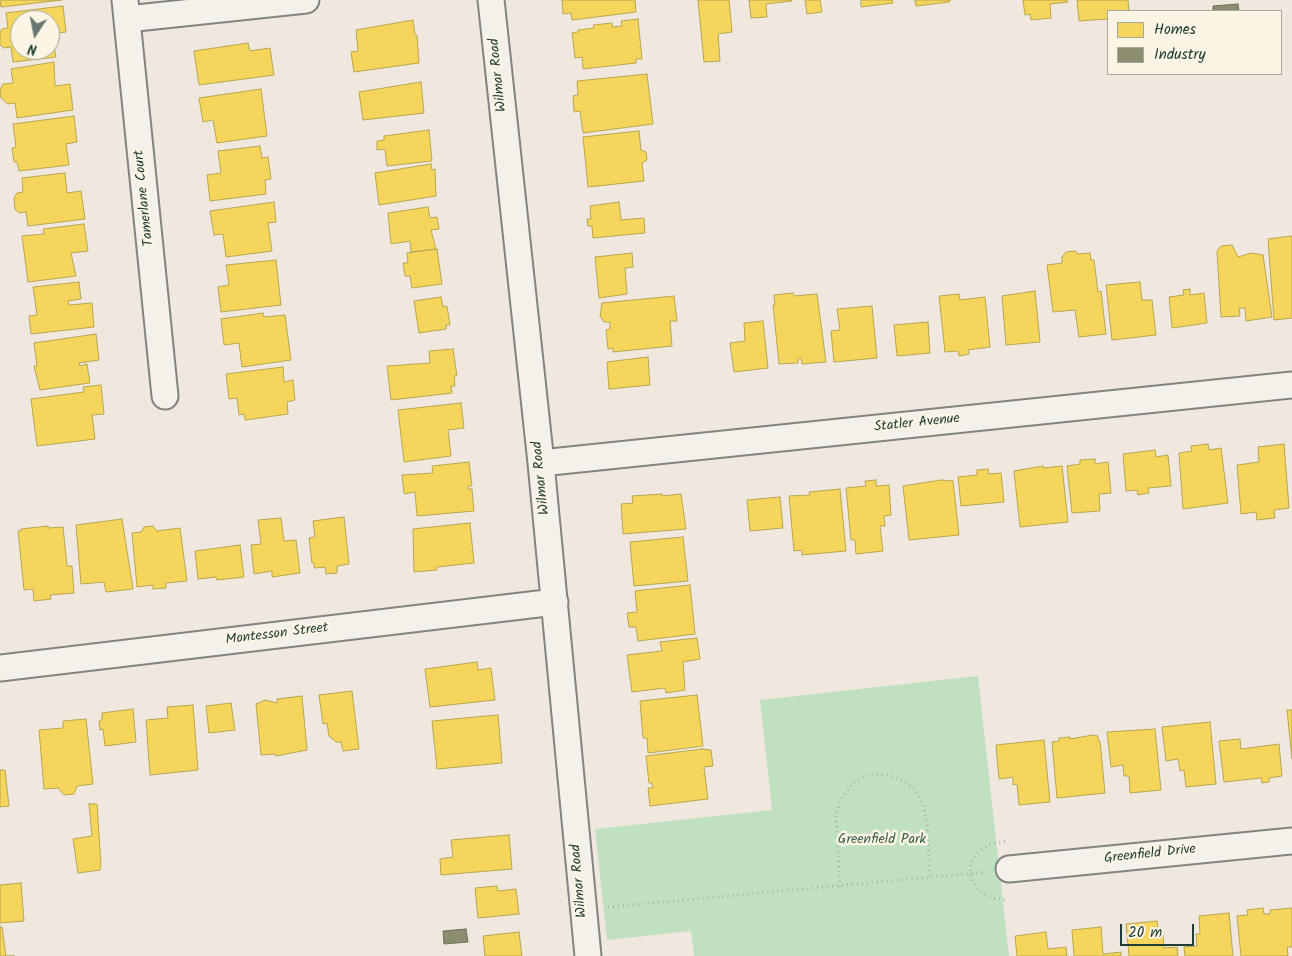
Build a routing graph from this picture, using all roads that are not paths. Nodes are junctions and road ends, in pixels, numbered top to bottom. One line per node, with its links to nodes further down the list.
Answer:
1 (306, 0): 3 (street)
2 (491, 0): 6 (street, Wilmar Road)
3 (126, 10): 5 (street, Tamerlane Court)
4 (1292, 385): 6 (street, Statler Avenue)
5 (165, 396)
6 (541, 463): 7 (street, Wilmar Road)
7 (555, 602): 8 (street, Montesson Street); 11 (street, Wilmar Road)
8 (0, 668)
9 (1292, 841): 10 (street, Greenfield Drive)
10 (1009, 869)
11 (588, 956)

